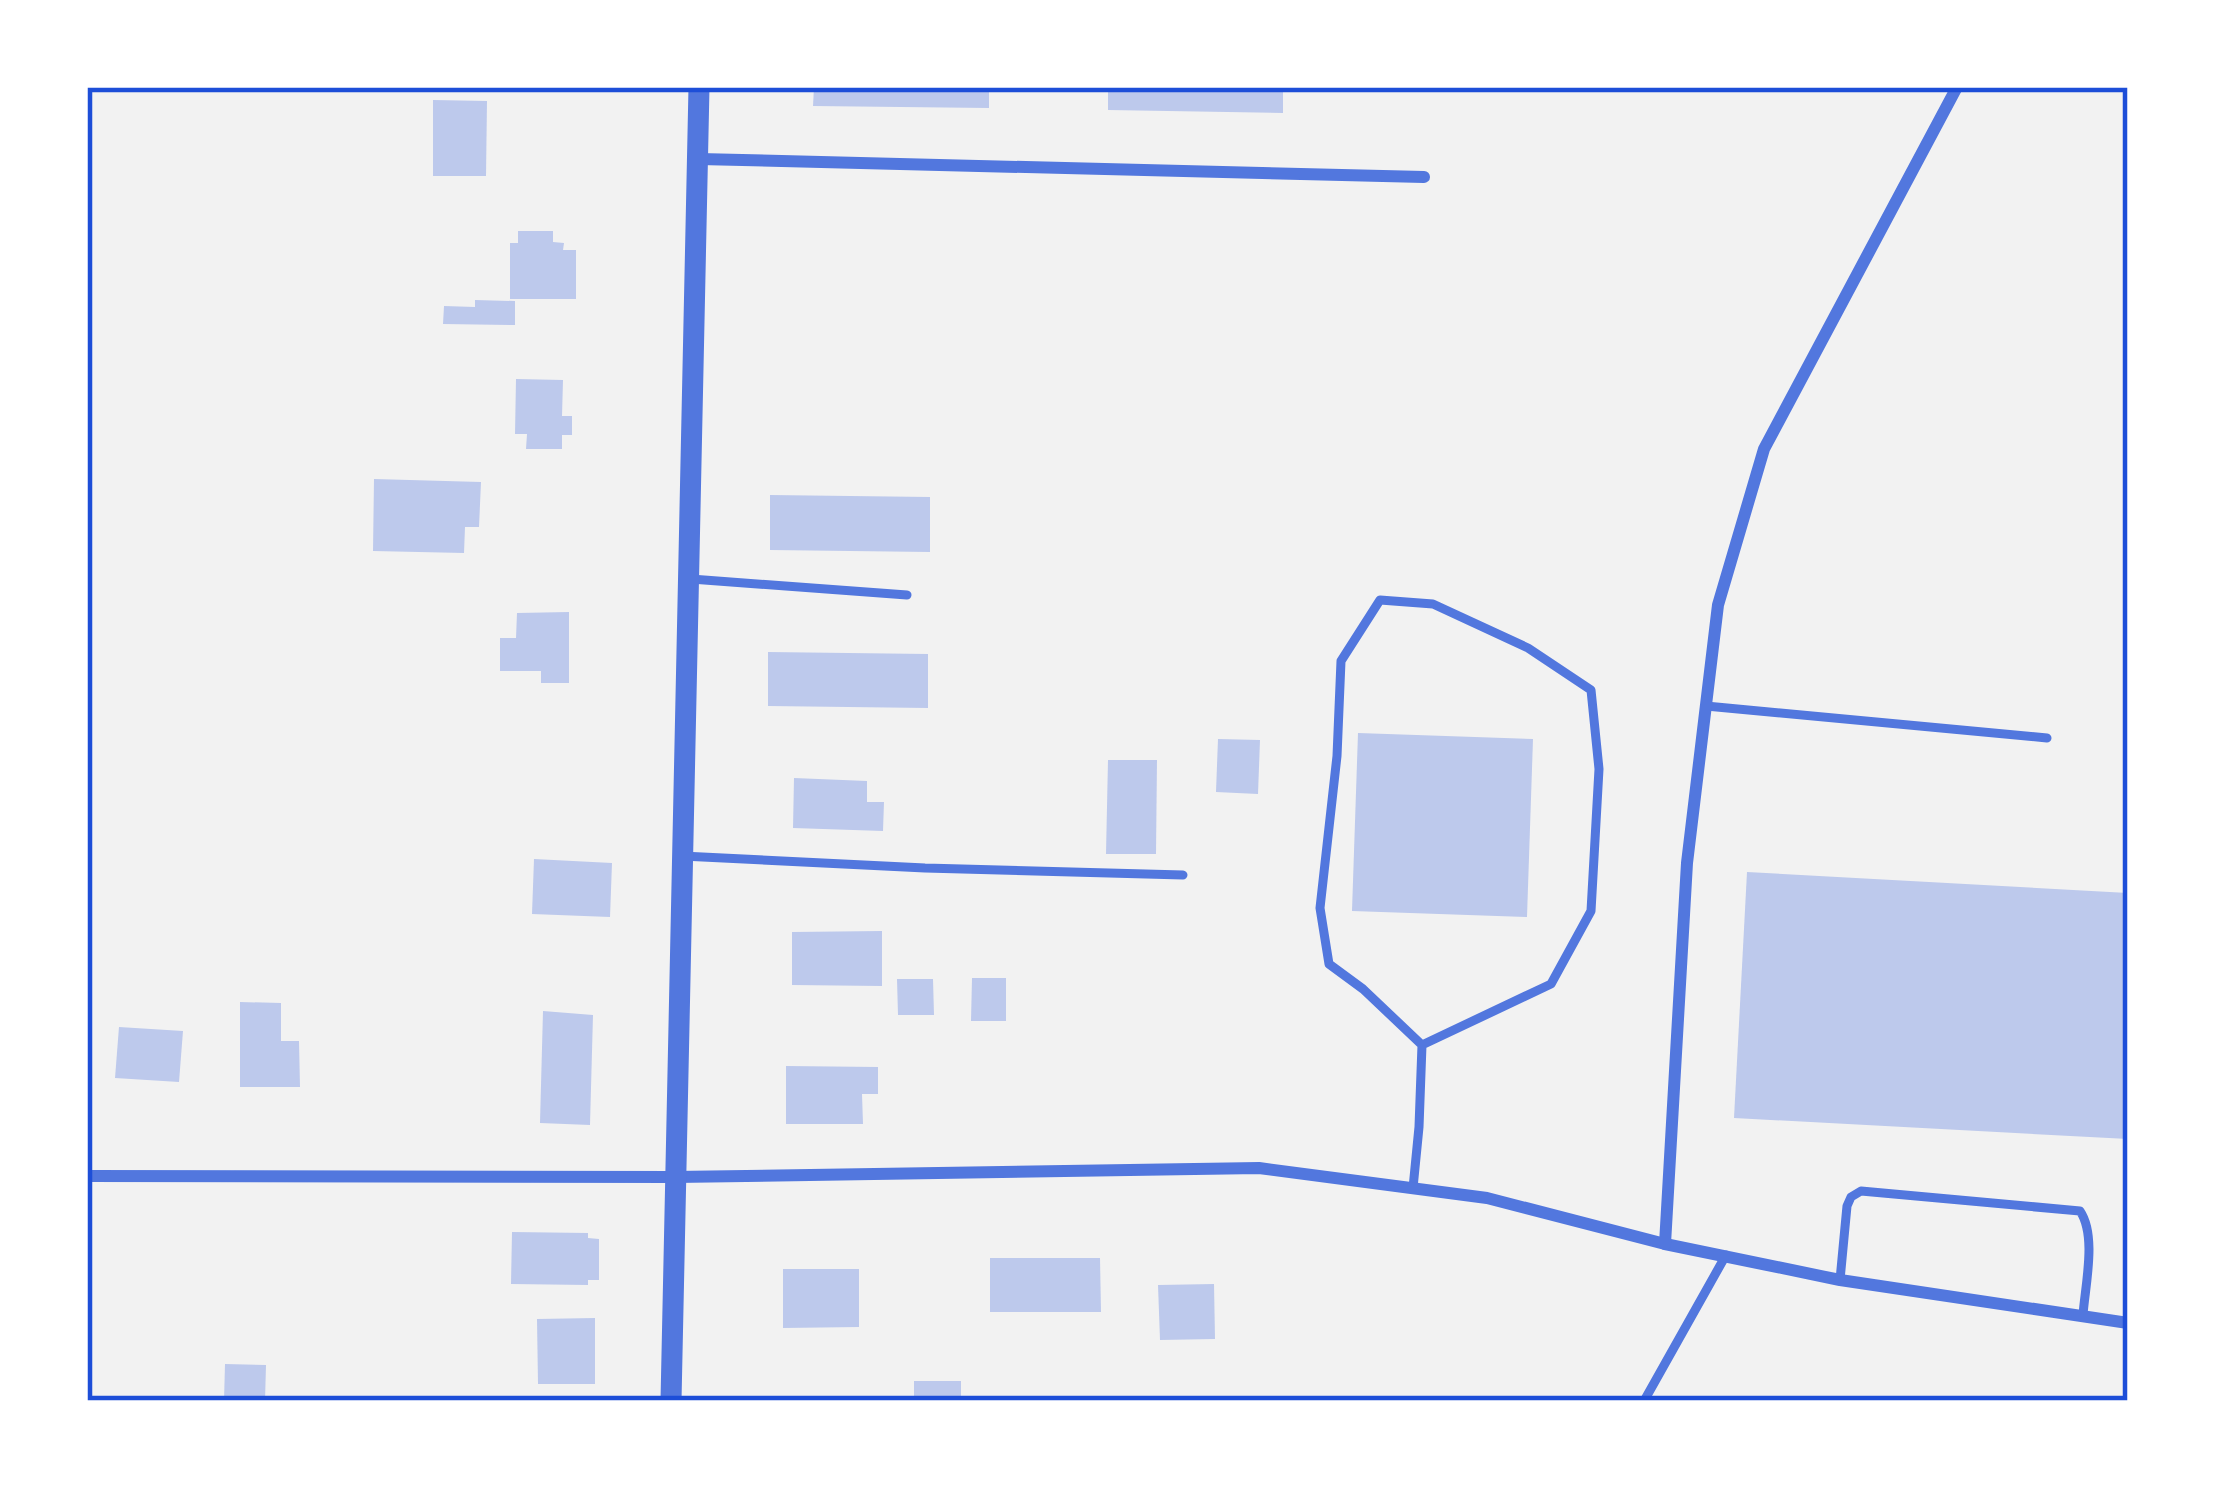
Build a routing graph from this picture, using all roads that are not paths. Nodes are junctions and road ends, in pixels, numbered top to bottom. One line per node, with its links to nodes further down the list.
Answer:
1 (699, 87): 3 (street)
2 (1957, 87): 7 (street)
3 (699, 159): 4 (street); 5 (street)
4 (1424, 177)
5 (689, 579): 6 (lane); 9 (street)
6 (908, 595)
7 (1706, 706): 8 (lane); 15 (street)
8 (2048, 738)
9 (682, 856): 10 (lane); 13 (street)
10 (1183, 875)
11 (1422, 1045): 11 (lane); 14 (lane)
12 (87, 1176): 13 (street)
13 (675, 1178): 14 (street); 20 (street)
14 (1413, 1188): 15 (street)
15 (1665, 1244): 16 (street)
16 (1726, 1255): 17 (street); 21 (lane)
17 (1840, 1280): 18 (street); 18 (lane)
18 (2083, 1315): 19 (street)
19 (2128, 1323)
20 (671, 1401)
21 (1644, 1401)

